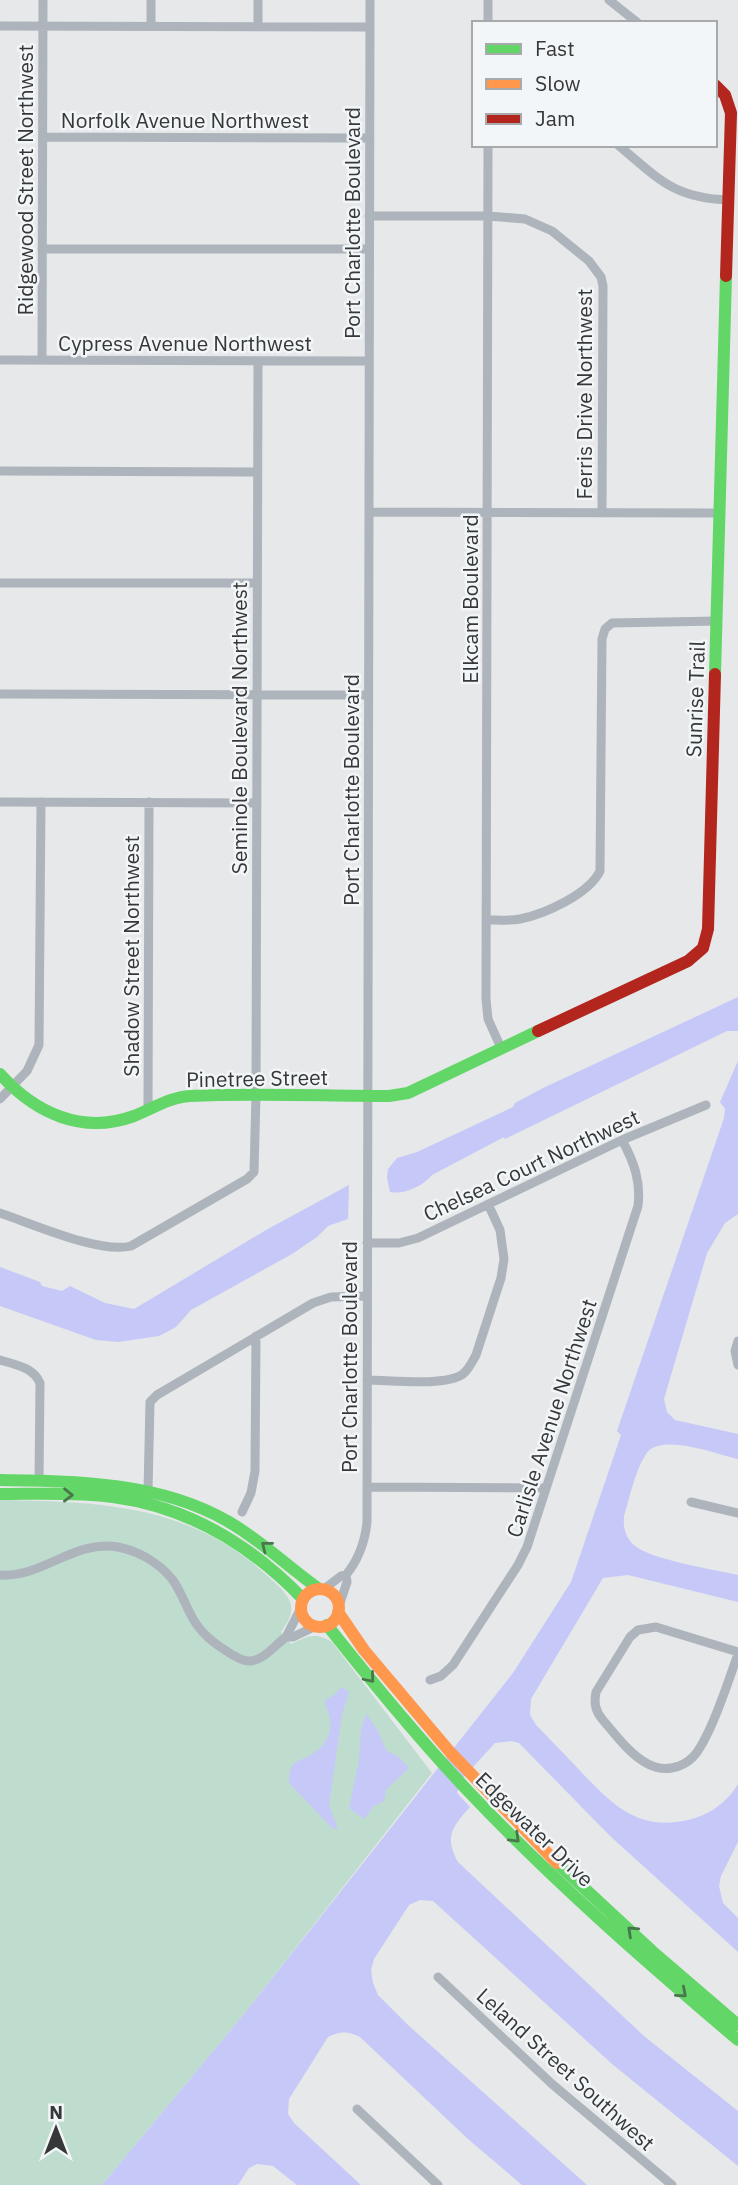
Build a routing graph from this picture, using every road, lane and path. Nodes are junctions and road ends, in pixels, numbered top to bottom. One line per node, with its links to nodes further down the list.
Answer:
1 (43, 0): 10 (street, Ridgewood Street Northwest)
2 (150, 0): 11 (street)
3 (258, 0): 12 (street)
4 (370, 0): 13 (street, Port Charlotte Boulevard)
5 (488, 0): 7 (street)
6 (609, 0): 8 (street)
7 (488, 21)
8 (635, 21)
9 (0, 26): 10 (street)
10 (43, 26): 11 (street); 15 (street, Ridgewood Street Northwest)
11 (150, 26): 12 (street)
12 (258, 26): 13 (street)
13 (370, 27): 16 (street, Port Charlotte Boulevard)
14 (717, 87): 19 (street, Sunrise Trail)
15 (43, 137): 16 (street, Norfolk Avenue Northwest); 22 (street, Ridgewood Street Northwest)
16 (370, 138): 20 (street, Port Charlotte Boulevard)
17 (488, 147): 21 (street, Elkcam Boulevard)
18 (620, 147): 19 (street)
19 (729, 200): 33 (street, Sunrise Trail)
20 (369, 216): 21 (street, Ferris Drive Northwest); 23 (street, Port Charlotte Boulevard)
21 (488, 216): 31 (street, Elkcam Boulevard); 32 (street, Ferris Drive Northwest)
22 (42, 249): 23 (street); 25 (street, Ridgewood Street Northwest)
23 (369, 249): 27 (street, Port Charlotte Boulevard)
24 (0, 360): 25 (street, Cypress Avenue Northwest)
25 (42, 360): 26 (street, Cypress Avenue Northwest)
26 (258, 360): 27 (street, Cypress Avenue Northwest); 29 (street, Seminole Boulevard Northwest)
27 (369, 361): 30 (street, Port Charlotte Boulevard)
28 (0, 471): 29 (street)
29 (257, 472): 35 (street, Seminole Boulevard Northwest)
30 (369, 512): 31 (street); 39 (street, Port Charlotte Boulevard)
31 (487, 513): 32 (street); 44 (street, Elkcam Boulevard)
32 (602, 513): 33 (street)
33 (719, 513): 36 (street, Sunrise Trail)
34 (0, 583): 35 (street)
35 (257, 583): 38 (street, Seminole Boulevard Northwest)
36 (717, 621): 44 (street); 45 (street, Sunrise Trail)
37 (0, 694): 38 (street)
38 (257, 695): 39 (street); 43 (street, Seminole Boulevard Northwest)
39 (368, 695): 49 (street, Port Charlotte Boulevard)
40 (0, 802): 41 (street)
41 (41, 802): 42 (street); 47 (street)
42 (149, 802): 43 (street); 52 (street, Shadow Street Northwest)
43 (257, 803): 48 (street, Seminole Boulevard Northwest)
44 (486, 920): 45 (street, Elkcam Boulevard)
45 (502, 1050): 49 (street, Sunrise Trail)
46 (0, 1074): 47 (street, Pinetree Street)
47 (12, 1087): 50 (street); 52 (street, Pinetree Street)
48 (256, 1095): 49 (street, Pinetree Street); 52 (street, Pinetree Street); 55 (street, Seminole Boulevard Northwest)
49 (367, 1096): 56 (street, Port Charlotte Boulevard)
50 (0, 1099)
51 (706, 1105): 53 (street, Chelsea Court Northwest)
52 (148, 1110)
53 (622, 1140): 54 (street, Chelsea Court Northwest); 66 (street, Carlisle Avenue Northwest)
54 (488, 1204): 56 (street, Chelsea Court Northwest); 62 (street)
55 (0, 1213)
56 (367, 1243): 57 (street, Port Charlotte Boulevard)
57 (367, 1296): 58 (street); 62 (street, Port Charlotte Boulevard)
58 (256, 1336): 67 (street); 70 (street)
59 (738, 1341): 61 (street)
60 (0, 1360): 64 (street)
61 (738, 1365)
62 (367, 1380): 65 (street, Port Charlotte Boulevard)
63 (0, 1480): 64 (street)
64 (39, 1481): 67 (street)
65 (367, 1487): 66 (street); 73 (street, Port Charlotte Boulevard)
66 (546, 1488): 80 (street, Carlisle Avenue Northwest)
67 (148, 1490): 74 (street, one-way to 67)
68 (0, 1494): 75 (street, one-way to 75)
69 (691, 1502): 71 (street)
70 (243, 1512)
71 (738, 1513)
72 (0, 1575): 78 (street)
73 (346, 1575): 74 (street, Port Charlotte Boulevard); 76 (street, Port Charlotte Boulevard)
74 (321, 1589): 75 (street); 76 (street)
75 (302, 1604): 77 (street); 78 (street)
76 (339, 1609): 77 (street); 81 (street, Edgewater Drive)
77 (321, 1625): 78 (street); 81 (street, Edgewater Drive, one-way to 81)
78 (286, 1637)
79 (738, 1653): 79 (street)
80 (430, 1680)
81 (439, 1751): 83 (street, Edgewater Drive, one-way to 81); 84 (street, Edgewater Drive, one-way to 84)
82 (438, 1977): 87 (street, Leland Street Southwest)
83 (738, 2025)
84 (738, 2040)
85 (357, 2109): 86 (street)
86 (438, 2185)
87 (672, 2185)

